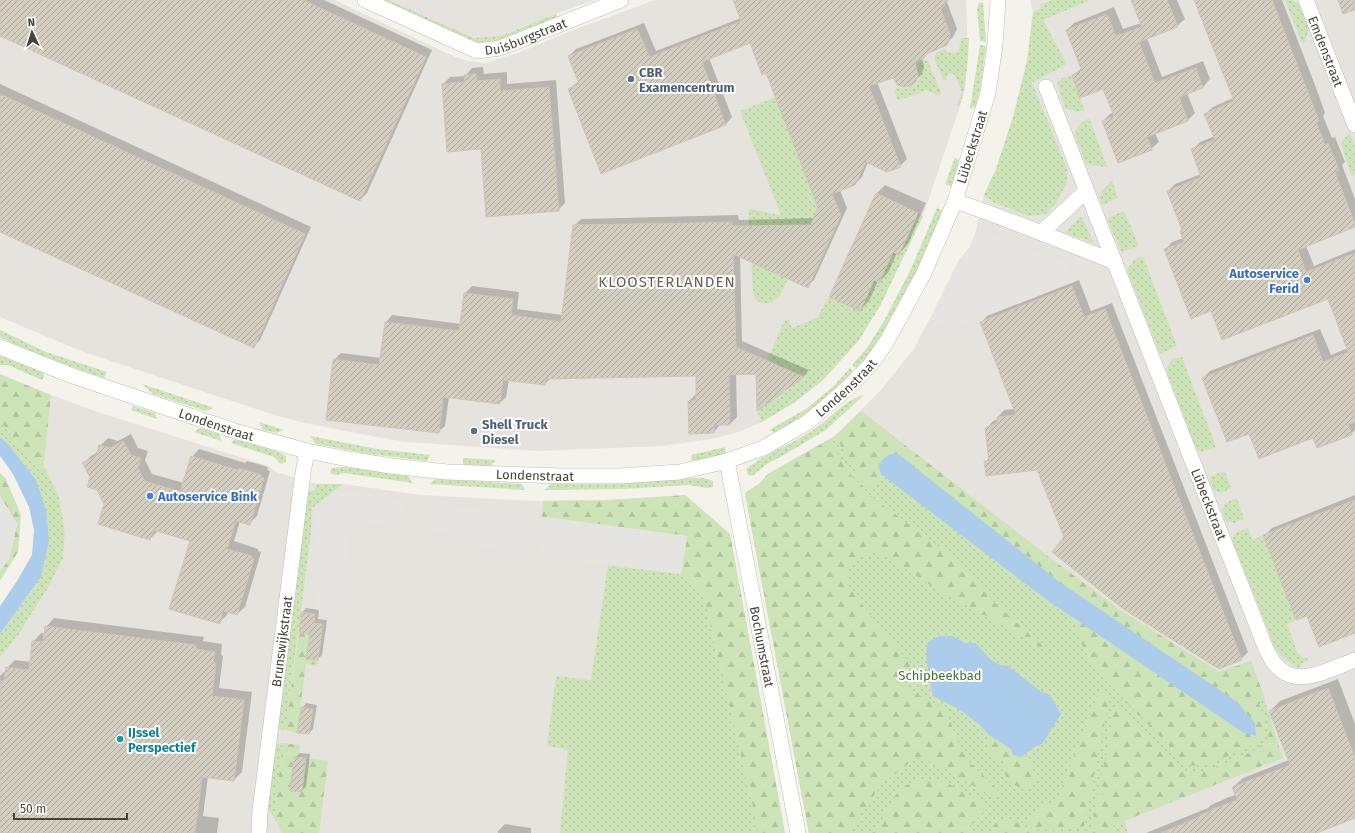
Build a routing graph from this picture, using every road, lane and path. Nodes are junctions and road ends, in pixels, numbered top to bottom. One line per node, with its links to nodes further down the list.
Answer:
1 (365, 0): 2 (street, Duisburgstraat)
2 (621, 0)
3 (998, 0): 8 (street, Lübeckstraat)
4 (1306, 0): 6 (street, Emdenstraat)
5 (1046, 87): 7 (street, Lübeckstraat)
6 (1355, 125)
7 (1086, 191): 9 (street); 10 (street, Lübeckstraat)
8 (955, 201): 9 (street, Lübeckstraat); 13 (street, Londenstraat)
9 (1042, 232): 10 (street, Lübeckstraat)
10 (1114, 262): 14 (street, Lübeckstraat)
11 (0, 346): 12 (street, Londenstraat)
12 (307, 451): 13 (street, Londenstraat); 15 (street, Brunswijkstraat)
13 (727, 461): 16 (street, Bochumstraat)
14 (1355, 660)
15 (259, 833)
16 (798, 833)

